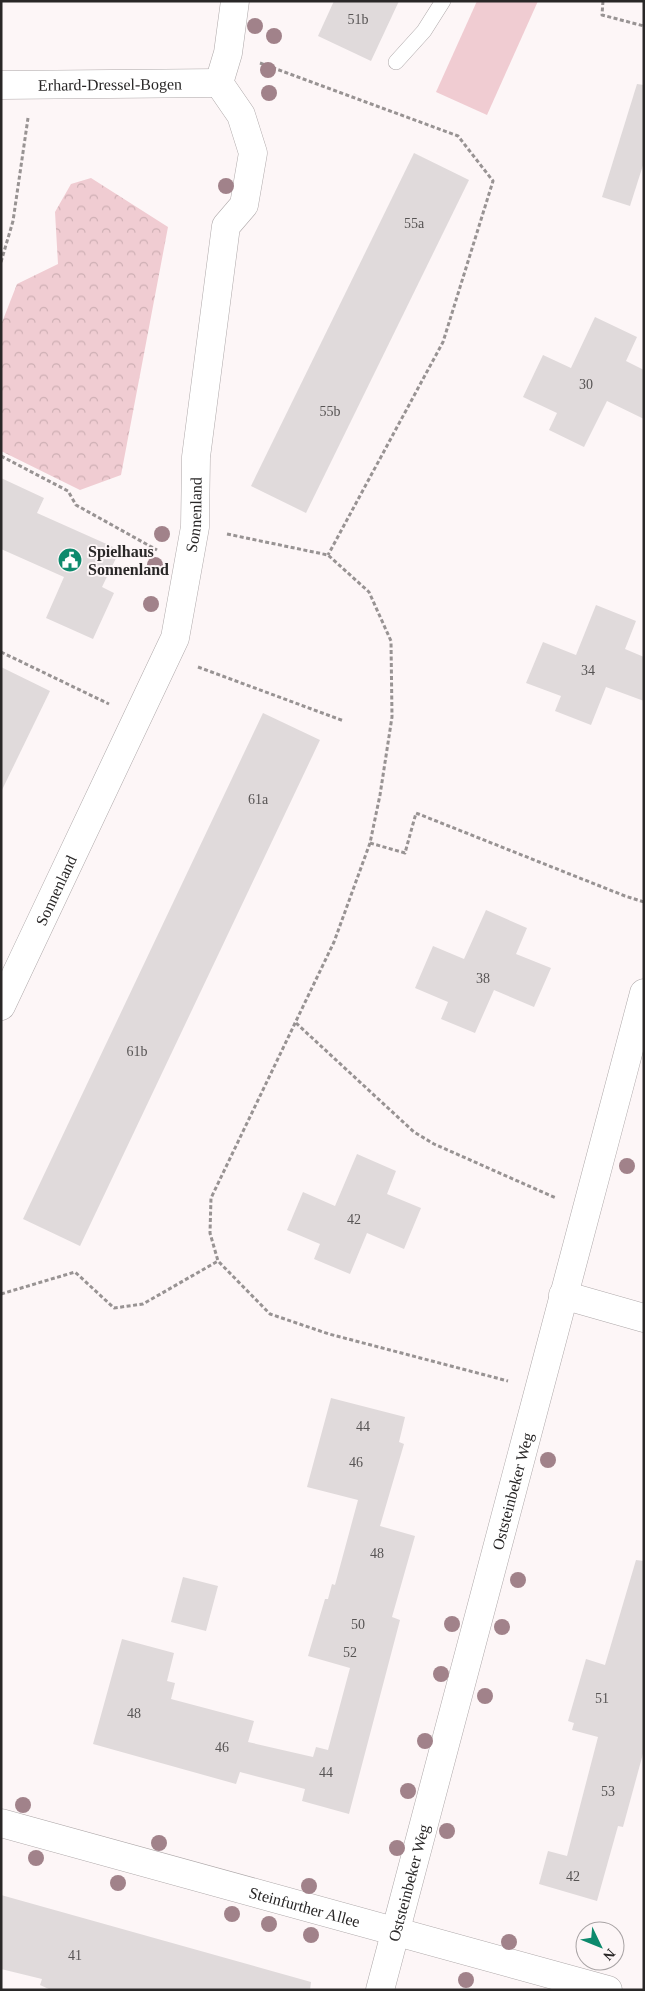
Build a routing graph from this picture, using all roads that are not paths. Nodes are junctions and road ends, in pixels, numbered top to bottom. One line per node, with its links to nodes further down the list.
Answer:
1 (235, 1): 4 (street)
2 (443, 1): 3 (lane)
3 (396, 62)
4 (219, 83): 5 (street, Erhard-Dressel-Bogen); 7 (street, Sonnenland)
5 (1, 85)
6 (644, 993): 8 (street, Oststeinbeker Weg)
7 (1, 1006)
8 (563, 1295): 9 (street); 11 (street, Oststeinbeker Weg)
9 (644, 1318)
10 (1, 1823): 11 (street, Steinfurther Allee)
11 (395, 1932): 12 (street, Oststeinbeker Weg); 13 (street, Steinfurther Allee)
12 (380, 1990)
13 (608, 1990)

